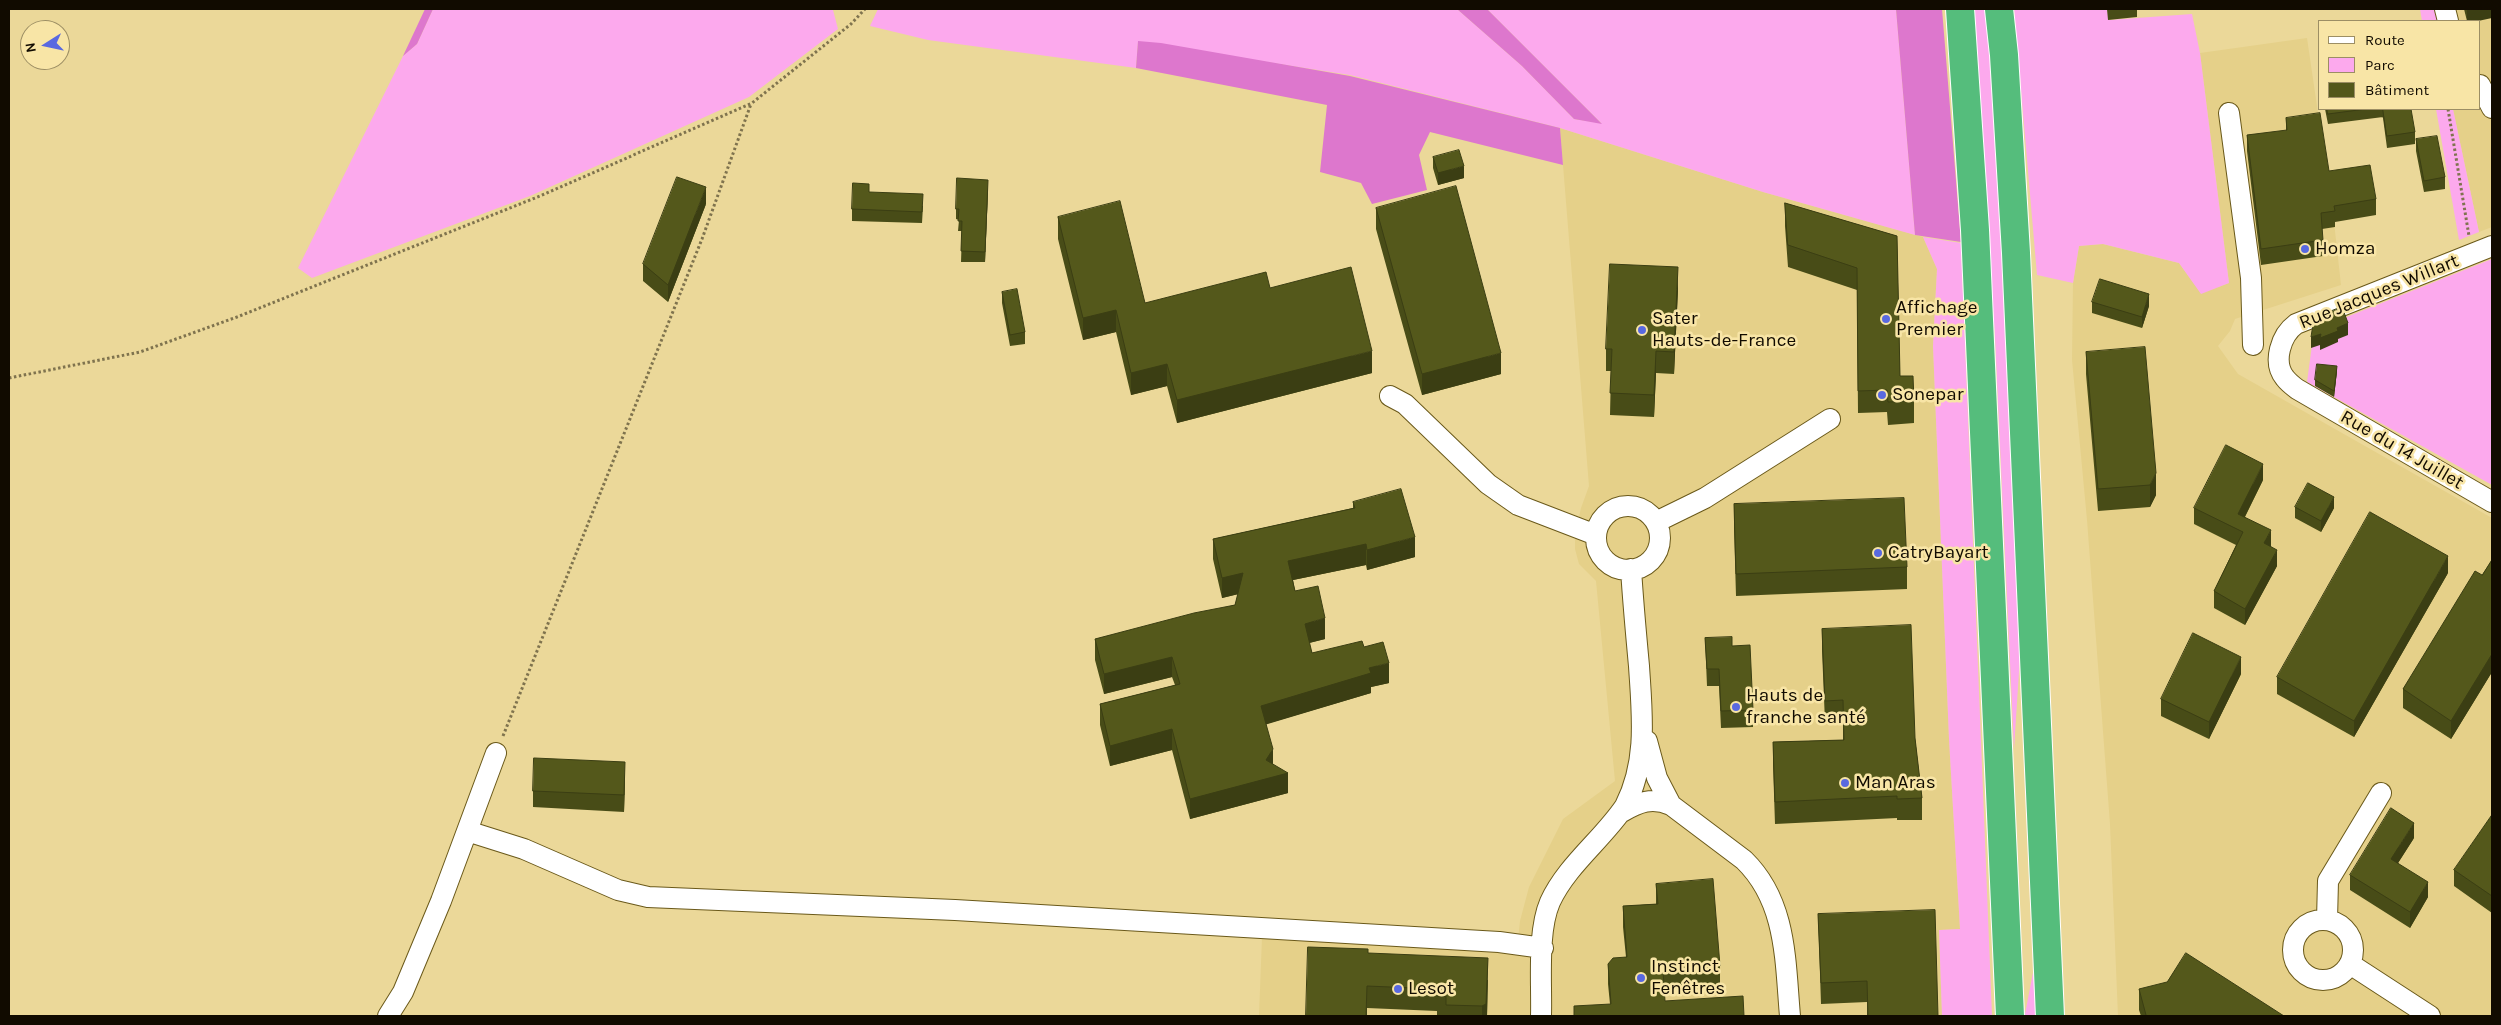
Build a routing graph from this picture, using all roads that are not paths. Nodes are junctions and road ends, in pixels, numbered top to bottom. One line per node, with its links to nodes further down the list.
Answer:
1 (1960, 9): 28 (highway)
2 (1999, 9): 15 (highway)
3 (2481, 87): 4 (street)
4 (2492, 108)
5 (2229, 113): 7 (street)
6 (2492, 246): 9 (street, Rue Jacques Willart)
7 (2253, 345)
8 (1390, 396): 13 (street)
9 (2311, 398): 11 (street, Rue du 14 Juillet)
10 (1830, 419): 12 (street)
11 (2492, 502)
12 (1656, 522): 13 (street); 14 (street)
13 (1596, 535): 14 (street)
14 (1631, 569): 16 (street)
15 (2034, 642): 29 (highway); 30 (highway)
16 (1643, 727): 19 (street); 20 (street)
17 (496, 752): 21 (street)
18 (2381, 793): 22 (street)
19 (1671, 805): 20 (street); 27 (street)
20 (1622, 812): 23 (street)
21 (467, 831): 23 (street); 25 (street)
22 (2327, 920): 24 (street); 24 (street)
23 (1543, 948): 26 (street)
24 (2350, 964): 31 (street)
25 (388, 1016)
26 (1541, 1016)
27 (1790, 1016)
28 (2010, 1016)
29 (2050, 1016)
30 (2067, 1016)
31 (2430, 1016)

